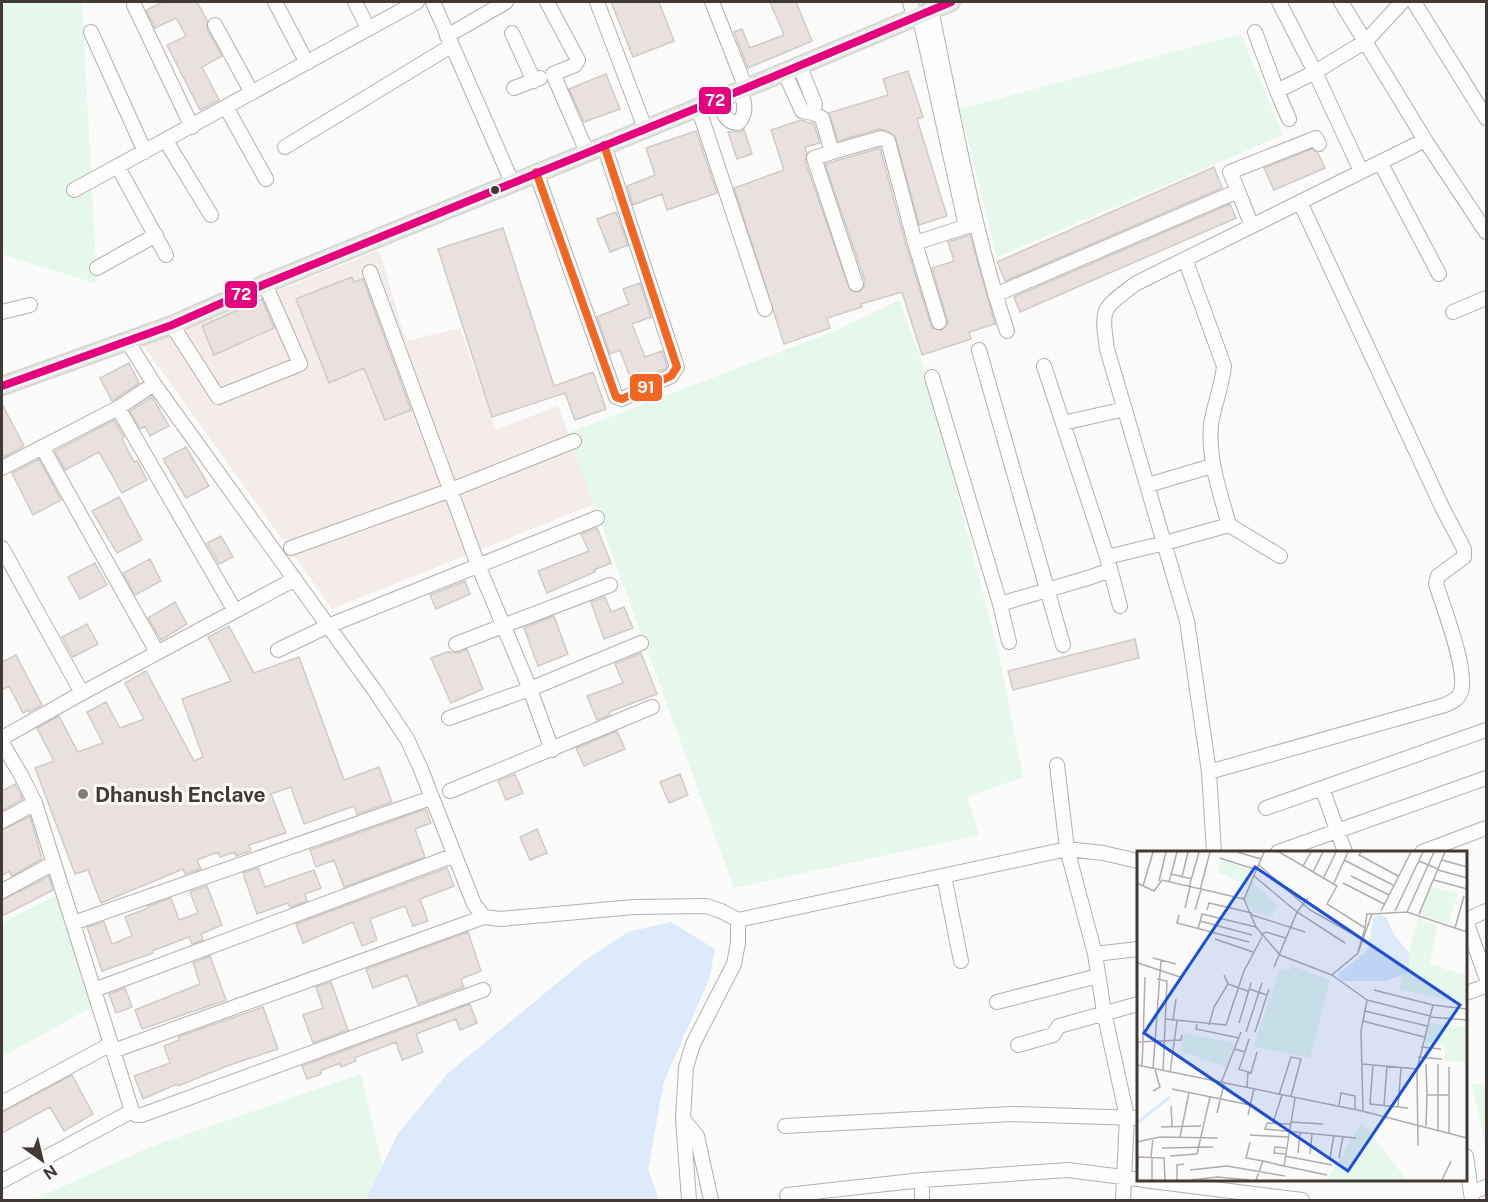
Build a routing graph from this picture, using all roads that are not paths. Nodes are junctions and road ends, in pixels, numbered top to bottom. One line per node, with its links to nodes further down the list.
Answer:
1 (275, 2): 23 (street)
2 (355, 2): 17 (street)
3 (417, 2): 17 (street)
4 (433, 2): 22 (street)
5 (506, 2): 22 (street)
6 (547, 2): 26 (street)
7 (597, 2): 38 (street)
8 (712, 2): 29 (street)
9 (951, 2): 15 (main road)
10 (1279, 2): 25 (street)
11 (1341, 2): 21 (street)
12 (1402, 2): 21 (street)
13 (1414, 2): 35 (street)
14 (134, 4): 37 (street)
15 (918, 10): 24 (main road); 57 (street)
16 (215, 26): 31 (street)
17 (368, 28): 23 (street)
18 (91, 32): 44 (street)
19 (1255, 32): 30 (street)
20 (512, 33): 27 (street)
21 (1366, 40): 25 (street); 39 (street)
22 (449, 41): 43 (street); 52 (street)
23 (307, 63): 31 (street)
24 (791, 68): 29 (main road); 46 (street)
25 (1315, 72): 30 (street); 49 (street)
26 (553, 74): 27 (street); 45 (street)
27 (534, 81): 28 (street)
28 (514, 88)
29 (743, 89): 32 (main road); 32 (street)
30 (1277, 91): 36 (street)
31 (252, 93): 33 (street)
32 (719, 98): 34 (main road)
33 (226, 107): 37 (street); 51 (street)
34 (698, 107): 38 (main road); 72 (street)
35 (1486, 118)
36 (1289, 119)
37 (192, 127): 40 (street)
38 (645, 128): 42 (main road)
39 (1425, 140): 47 (street); 59 (street)
40 (166, 141): 44 (street); 56 (street)
41 (1319, 144): 54 (street)
42 (604, 145): 45 (main road); 50 (street)
43 (285, 147)
44 (145, 152): 48 (street)
45 (587, 152): 50 (main road)
46 (832, 152): 61 (street); 68 (street)
47 (1380, 162): 49 (street); 66 (street)
48 (118, 167): 53 (street); 60 (street)
49 (1361, 171): 55 (street)
50 (536, 172): 52 (main road)
51 (266, 179)
52 (512, 182): 67 (main road)
53 (74, 190)
54 (1238, 191): 58 (street); 69 (street)
55 (1300, 202): 58 (street); 124 (street)
56 (211, 215)
57 (971, 225): 61 (street); 69 (street)
58 (1252, 226): 63 (street)
59 (1486, 232)
60 (156, 235): 62 (street); 64 (street)
61 (915, 243): 75 (street)
62 (166, 255)
63 (1185, 259): 85 (street); 89 (street)
64 (97, 268)
65 (370, 272): 92 (street)
66 (1439, 274)
67 (266, 284): 76 (main road); 76 (street)
68 (856, 285)
69 (995, 295): 77 (street)
70 (1486, 298): 74 (street)
71 (30, 305): 73 (street)
72 (765, 309)
73 (2, 312)
74 (1453, 312)
75 (939, 322)
76 (172, 325): 78 (main road)
77 (1007, 331)
78 (128, 342): 82 (street); 83 (main road)
79 (979, 350): 103 (street)
80 (1044, 366): 86 (street)
81 (932, 377): 104 (street)
82 (154, 384): 84 (street); 101 (street)
83 (2, 386)
84 (118, 408): 88 (street); 106 (street)
85 (1125, 409): 86 (street); 91 (street)
86 (1063, 423): 99 (street)
87 (574, 441): 92 (street)
88 (42, 447): 90 (street); 114 (street)
89 (1212, 466): 91 (street); 94 (street)
90 (2, 468)
91 (1148, 485): 95 (street)
92 (451, 490): 97 (street); 100 (street)
93 (597, 518): 100 (street)
94 (1229, 525): 95 (street); 98 (street)
95 (1165, 543): 99 (street); 124 (street)
96 (2, 548): 116 (street)
97 (291, 548)
98 (1280, 556)
99 (1108, 563): 103 (street); 105 (street)
100 (478, 565): 107 (street); 108 (street)
101 (295, 579): 106 (street); 107 (street)
102 (610, 585): 108 (street)
103 (1048, 590): 104 (street); 112 (street)
104 (1000, 604): 109 (street)
105 (1120, 606)
106 (235, 610): 114 (street)
107 (328, 626): 113 (street); 128 (street)
108 (504, 626): 110 (street); 115 (street)
109 (1009, 642)
110 (456, 644)
111 (641, 644): 115 (street)
112 (1063, 645)
113 (278, 650)
114 (157, 652): 116 (street)
115 (530, 689): 118 (street); 122 (street)
116 (82, 693): 120 (street)
117 (652, 707): 122 (street)
118 (449, 718)
119 (1486, 730): 126 (street)
120 (2, 738)
121 (2, 743): 129 (street)
122 (552, 750): 127 (street)
123 (1057, 765): 134 (street)
124 (1209, 772): 135 (street)
125 (1486, 778): 133 (street)
126 (1322, 788): 130 (street); 133 (street)
127 (450, 791)
128 (431, 798): 139 (street); 148 (street)
129 (34, 803): 131 (street); 141 (street)
130 (1266, 808)
131 (2, 821)
132 (1486, 828): 138 (street)
133 (1338, 832): 136 (street); 137 (street)
134 (1067, 849): 140 (street); 142 (street); 151 (street)
135 (1214, 851)
136 (1281, 851)
137 (1346, 851)
138 (1425, 851)
139 (455, 855): 145 (street); 156 (street)
140 (1137, 861)
141 (54, 863): 143 (street); 148 (street)
142 (944, 876): 146 (street); 152 (street)
143 (2, 891)
144 (1486, 911): 147 (street)
145 (484, 917): 146 (street); 163 (street)
146 (738, 920): 167 (street)
147 (1467, 920)
148 (73, 923): 156 (street)
149 (1467, 923): 154 (street)
150 (1137, 949): 151 (street)
151 (1095, 954): 153 (street)
152 (961, 961)
153 (1098, 976): 159 (street); 161 (street)
154 (1486, 977)
155 (1486, 986): 158 (street)
156 (94, 990): 163 (street)
157 (483, 990): 165 (street)
158 (1467, 993)
159 (997, 1002)
160 (1137, 1004): 161 (street)
161 (1104, 1012): 162 (street); 166 (street)
162 (1018, 1045)
163 (112, 1047): 164 (street); 165 (street)
164 (2, 1103)
165 (132, 1111): 173 (street)
166 (1133, 1117): 168 (street); 170 (street)
167 (683, 1119): 178 (street); 179 (street)
168 (785, 1126)
169 (1467, 1163): 177 (street)
170 (1124, 1177): 171 (street); 172 (street); 181 (street)
171 (1137, 1179)
172 (922, 1180): 176 (street); 180 (street)
173 (2, 1181)
174 (1156, 1181): 182 (street)
175 (1486, 1187): 177 (street)
176 (787, 1195)
177 (1472, 1196)
178 (689, 1200)
179 (711, 1200)
180 (922, 1200)
181 (1123, 1200)
182 (1302, 1200)

